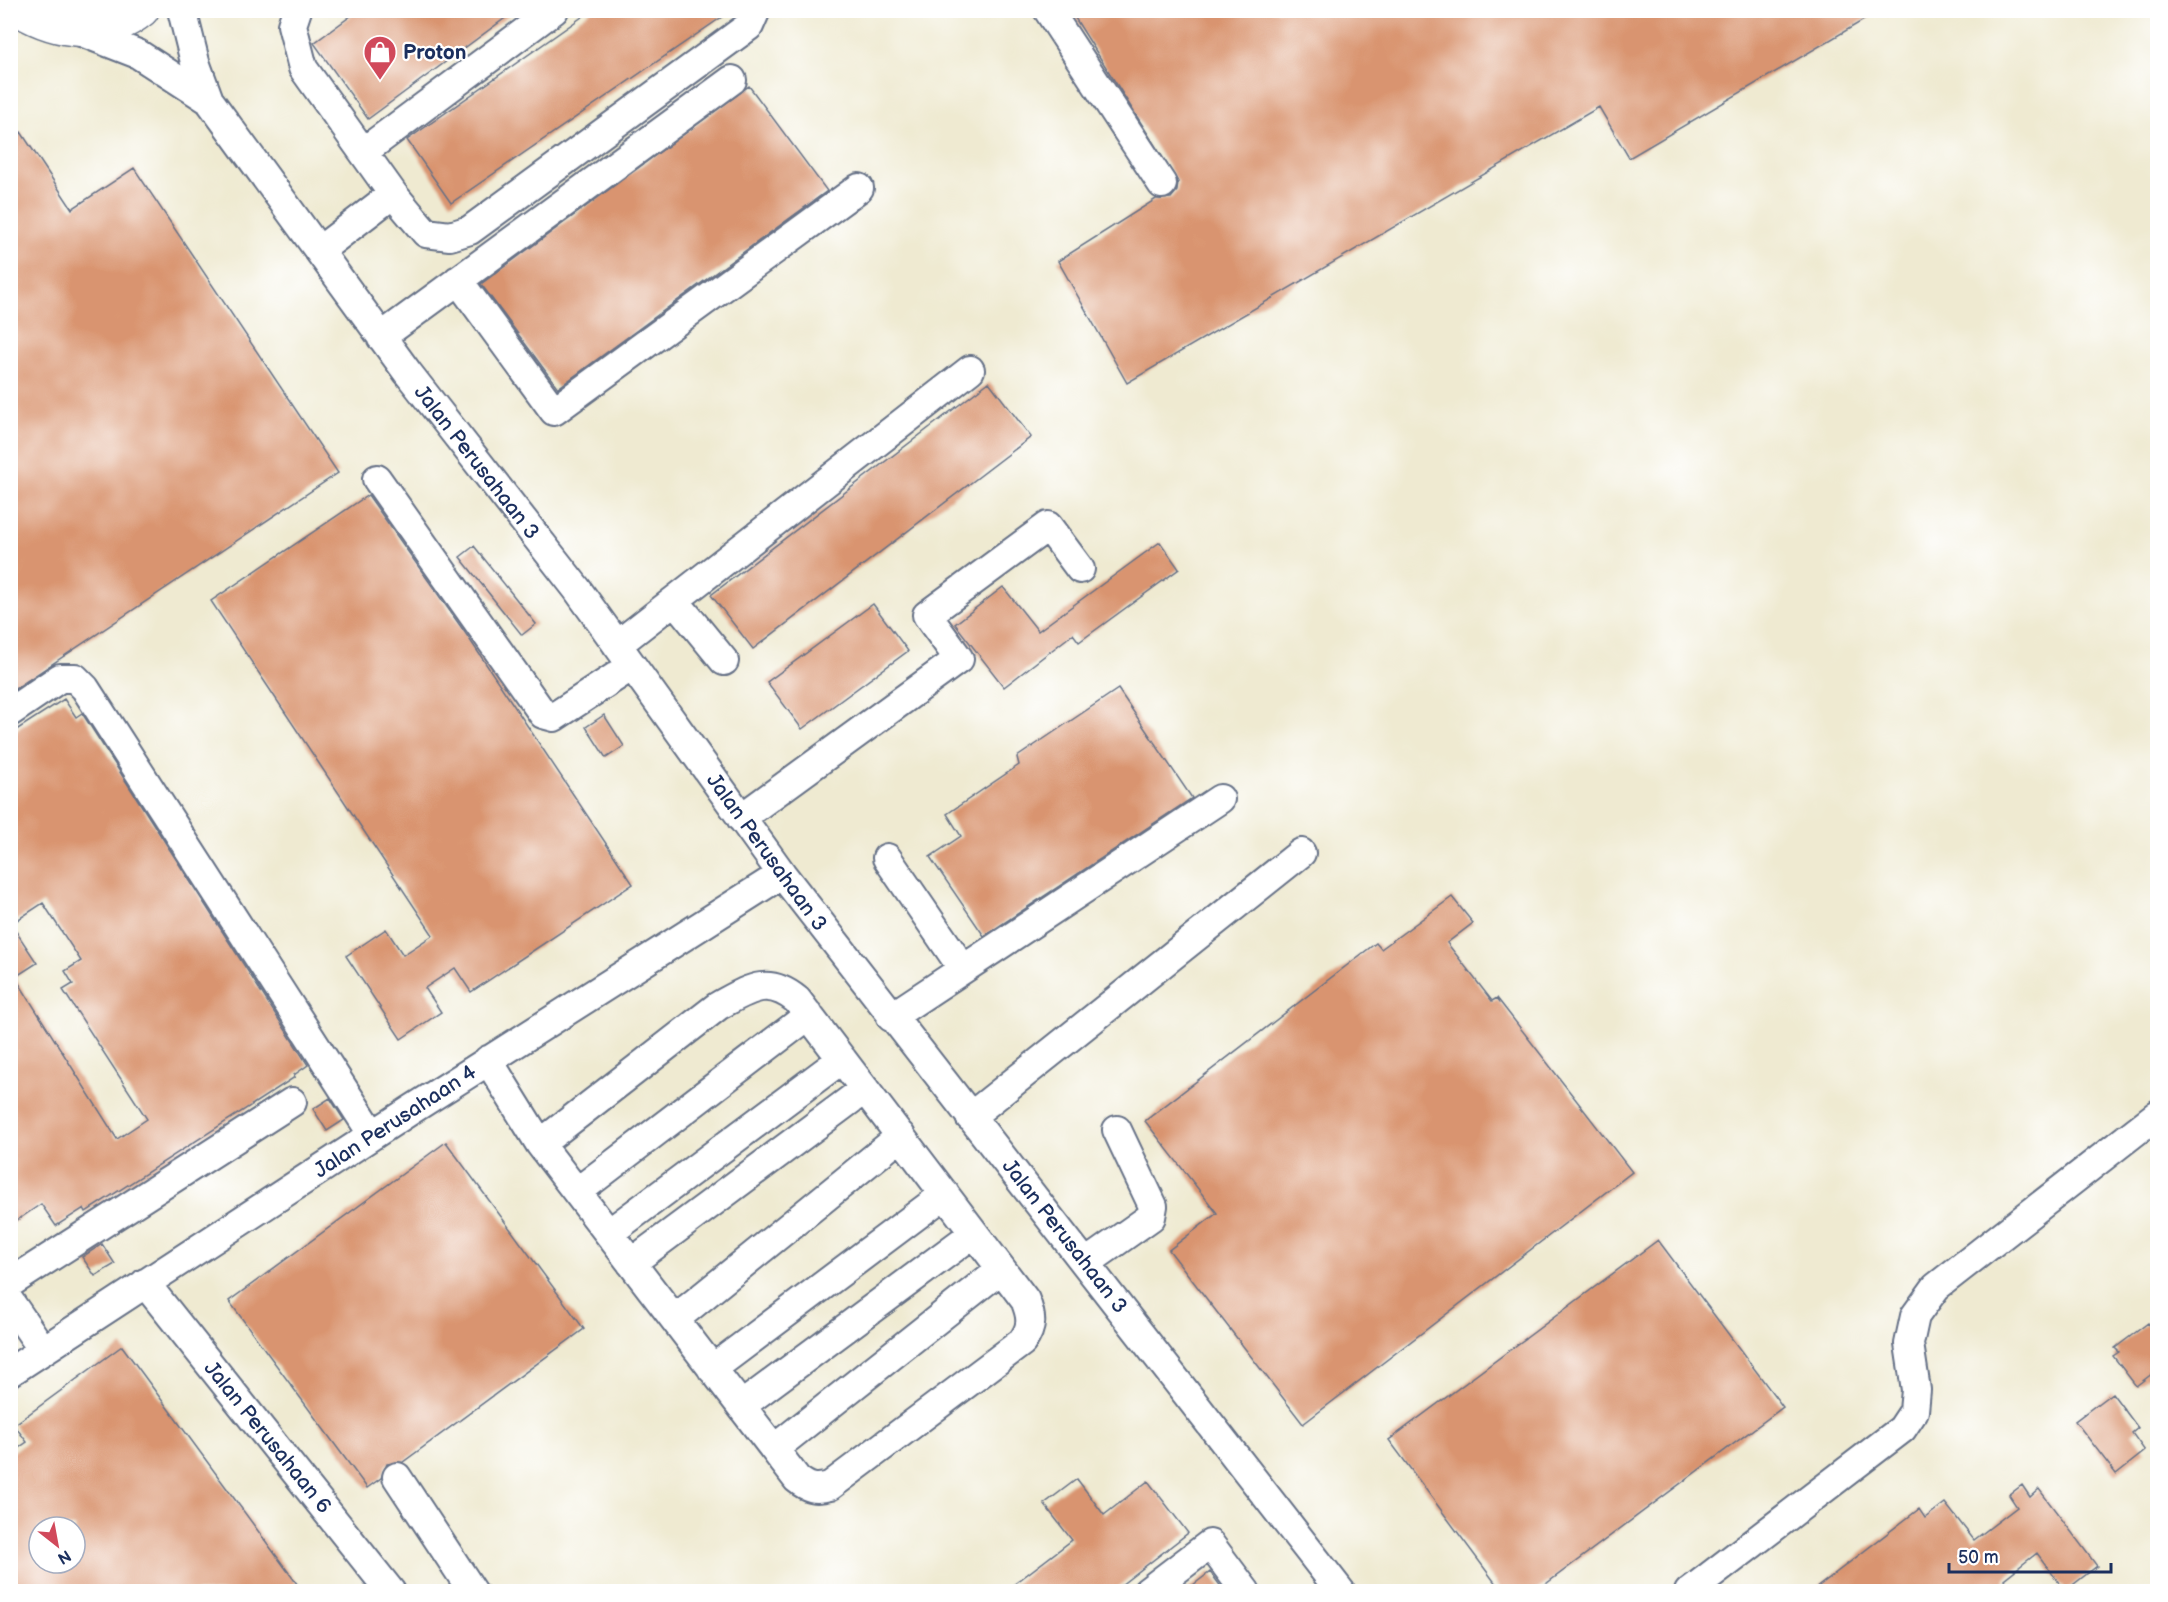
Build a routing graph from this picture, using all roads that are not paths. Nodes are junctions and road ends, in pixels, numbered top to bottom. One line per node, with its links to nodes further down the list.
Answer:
1 (142, 10): 8 (main road)
2 (182, 10): 10 (street)
3 (297, 10): 11 (street)
4 (554, 10): 11 (street)
5 (756, 10): 14 (street)
6 (1048, 10): 12 (street)
7 (24, 19): 8 (main road)
8 (79, 31): 10 (street)
9 (732, 80): 16 (street)
10 (209, 100): 15 (street, Jalan Perusahaan 3)
11 (363, 152): 14 (street)
12 (1162, 183)
13 (859, 188): 16 (street)
14 (393, 194): 15 (street)
15 (320, 250): 17 (street, Jalan Perusahaan 3)
16 (458, 280): 17 (street)
17 (381, 337): 22 (street, Jalan Perusahaan 3)
18 (970, 370): 21 (street)
19 (377, 479): 22 (street)
20 (1080, 569): 26 (street)
21 (675, 601): 22 (street); 23 (street)
22 (625, 656): 26 (street, Jalan Perusahaan 3)
23 (724, 661)
24 (10, 712): 40 (street)
25 (1220, 799): 30 (street)
26 (741, 818): 29 (street, Jalan Perusahaan 3)
27 (1300, 853): 38 (street)
28 (887, 858): 30 (street)
29 (782, 874): 32 (street, Jalan Perusahaan 3); 34 (street, Jalan Perusahaan 4)
30 (963, 969): 32 (street)
31 (809, 1015): 33 (street); 42 (street); 43 (street)
32 (891, 1017): 38 (street, Jalan Perusahaan 3)
33 (842, 1059): 35 (street); 45 (street)
34 (488, 1060): 40 (street, Jalan Perusahaan 4); 42 (street)
35 (866, 1089): 41 (street); 47 (street)
36 (292, 1102): 50 (street)
37 (2157, 1114): 65 (street)
38 (970, 1117): 48 (street, Jalan Perusahaan 3)
39 (1117, 1130): 48 (street)
40 (373, 1135): 51 (street, Jalan Perusahaan 4)
41 (901, 1136): 44 (street); 53 (street)
42 (540, 1144): 43 (street)
43 (577, 1192): 45 (street)
44 (945, 1194): 46 (street); 55 (street)
45 (609, 1233): 47 (street)
46 (974, 1233): 49 (street); 57 (street)
47 (631, 1263): 53 (street)
48 (1086, 1263): 64 (street, Jalan Perusahaan 3)
49 (1001, 1269): 58 (street); 58 (street)
50 (10, 1283)
51 (145, 1283): 54 (street, Jalan Perusahaan 4); 60 (street, Jalan Perusahaan 6)
52 (10, 1302): 54 (street)
53 (675, 1319): 55 (street)
54 (43, 1350): 56 (street, Jalan Perusahaan 4)
55 (712, 1369): 57 (street)
56 (10, 1372)
57 (741, 1406): 58 (street)
58 (774, 1449)
59 (397, 1477): 61 (street)
60 (391, 1592)
61 (473, 1592)
62 (1147, 1592): 63 (street)
63 (1246, 1592)
64 (1341, 1592)
65 (1689, 1592)

